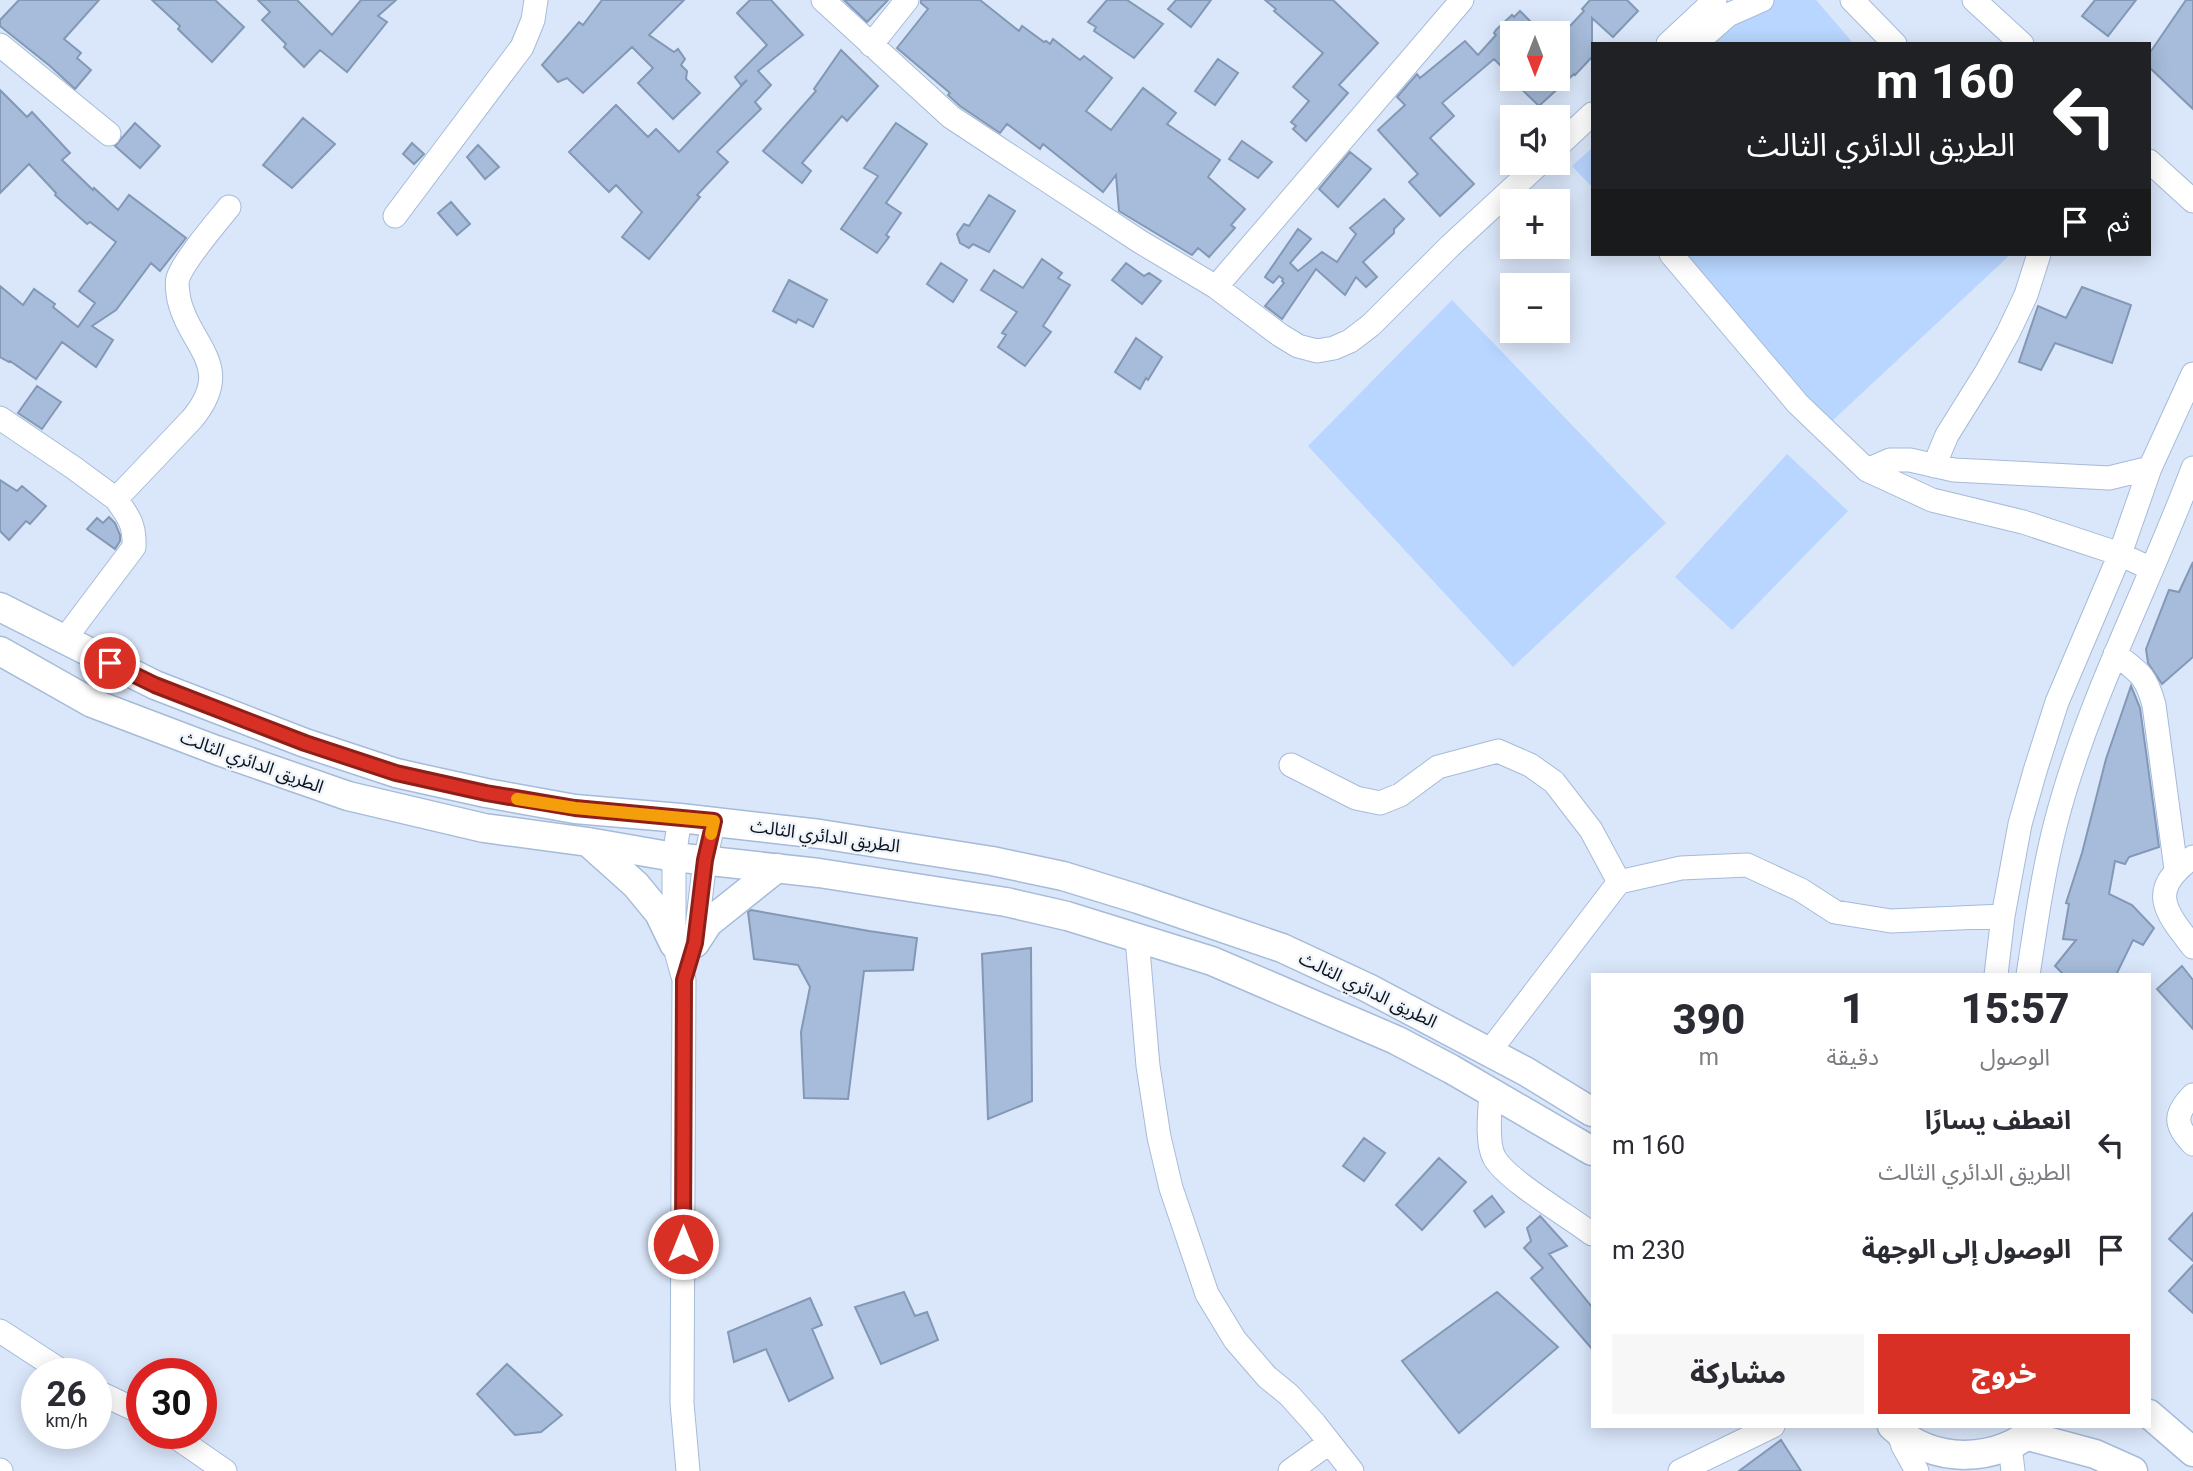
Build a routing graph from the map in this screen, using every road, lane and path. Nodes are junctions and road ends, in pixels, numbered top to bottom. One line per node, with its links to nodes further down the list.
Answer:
1 (537, 0): 22 (street)
2 (823, 0): 14 (street)
3 (907, 0): 14 (street)
4 (1714, 0): 9 (street)
5 (1762, 0): 10 (street)
6 (1852, 0): 11 (street)
7 (1974, 0): 12 (street)
8 (1449, 4): 25 (street)
9 (1670, 42)
10 (1697, 42)
11 (1893, 42)
12 (2020, 42)
13 (0, 46): 16 (street)
14 (870, 46): 25 (street)
15 (1591, 115): 17 (street)
16 (109, 134)
17 (1570, 135)
18 (2151, 163): 20 (street)
19 (1527, 175): 25 (street)
20 (2193, 201)
21 (229, 207): 32 (street)
22 (395, 216)
23 (1673, 256): 30 (street)
24 (2038, 256): 28 (street)
25 (1216, 287)
26 (2193, 374): 29 (street)
27 (0, 418): 32 (street)
28 (1934, 466): 29 (street); 30 (street)
29 (2150, 468): 33 (street)
30 (1867, 470): 33 (street)
31 (2191, 480): 34 (street)
32 (117, 499): 36 (street)
33 (2120, 554): 34 (street); 48 (street)
34 (2151, 569): 38 (street)
35 (0, 607): 36 (main road, الطريق الدائري الثالث)
36 (64, 640): 40 (main road, الطريق الدائري الثالث)
37 (0, 651): 42 (main road, الطريق الدائري الثالث)
38 (2115, 654): 45 (street); 53 (street)
39 (1291, 765): 47 (street)
40 (680, 818): 41 (main road, الطريق الدائري الثالث); 43 (street)
41 (714, 821): 44 (street); 54 (main road, الطريق الدائري الثالث)
42 (588, 842): 43 (main road, الطريق الدائري الثالث); 50 (main road)
43 (674, 857): 44 (main road, الطريق الدائري الثالث); 50 (street)
44 (705, 860): 46 (main road, الطريق الدائري الثالث); 50 (street)
45 (2184, 863): 51 (street)
46 (777, 868): 49 (main road, الطريق الدائري الثالث); 50 (main road)
47 (1619, 882): 48 (street); 54 (street)
48 (2003, 916): 52 (street)
49 (1138, 938): 55 (main road, الطريق الدائري الثالث); 67 (street)
50 (684, 944): 71 (street)
51 (2193, 947)
52 (1996, 973)
53 (2028, 973)
54 (1489, 1052): 57 (main road, الطريق الدائري الثالث)
55 (1491, 1093): 59 (main road, الطريق الدائري الثالث); 60 (street)
56 (2193, 1095): 58 (street)
57 (1591, 1111)
58 (2193, 1144)
59 (1591, 1150)
60 (1591, 1233)
61 (0, 1331): 62 (street)
62 (41, 1358)
63 (2151, 1415): 66 (main road)
64 (1769, 1428): 74 (street)
65 (1896, 1429): 68 (main road); 75 (street)
66 (2188, 1442)
67 (1329, 1443): 72 (street); 73 (street)
68 (2023, 1445): 76 (main road)
69 (193, 1449): 70 (street)
70 (225, 1471)
71 (688, 1471)
72 (1290, 1471)
73 (1352, 1471)
74 (1680, 1471)
75 (1917, 1471)
76 (2133, 1471)

